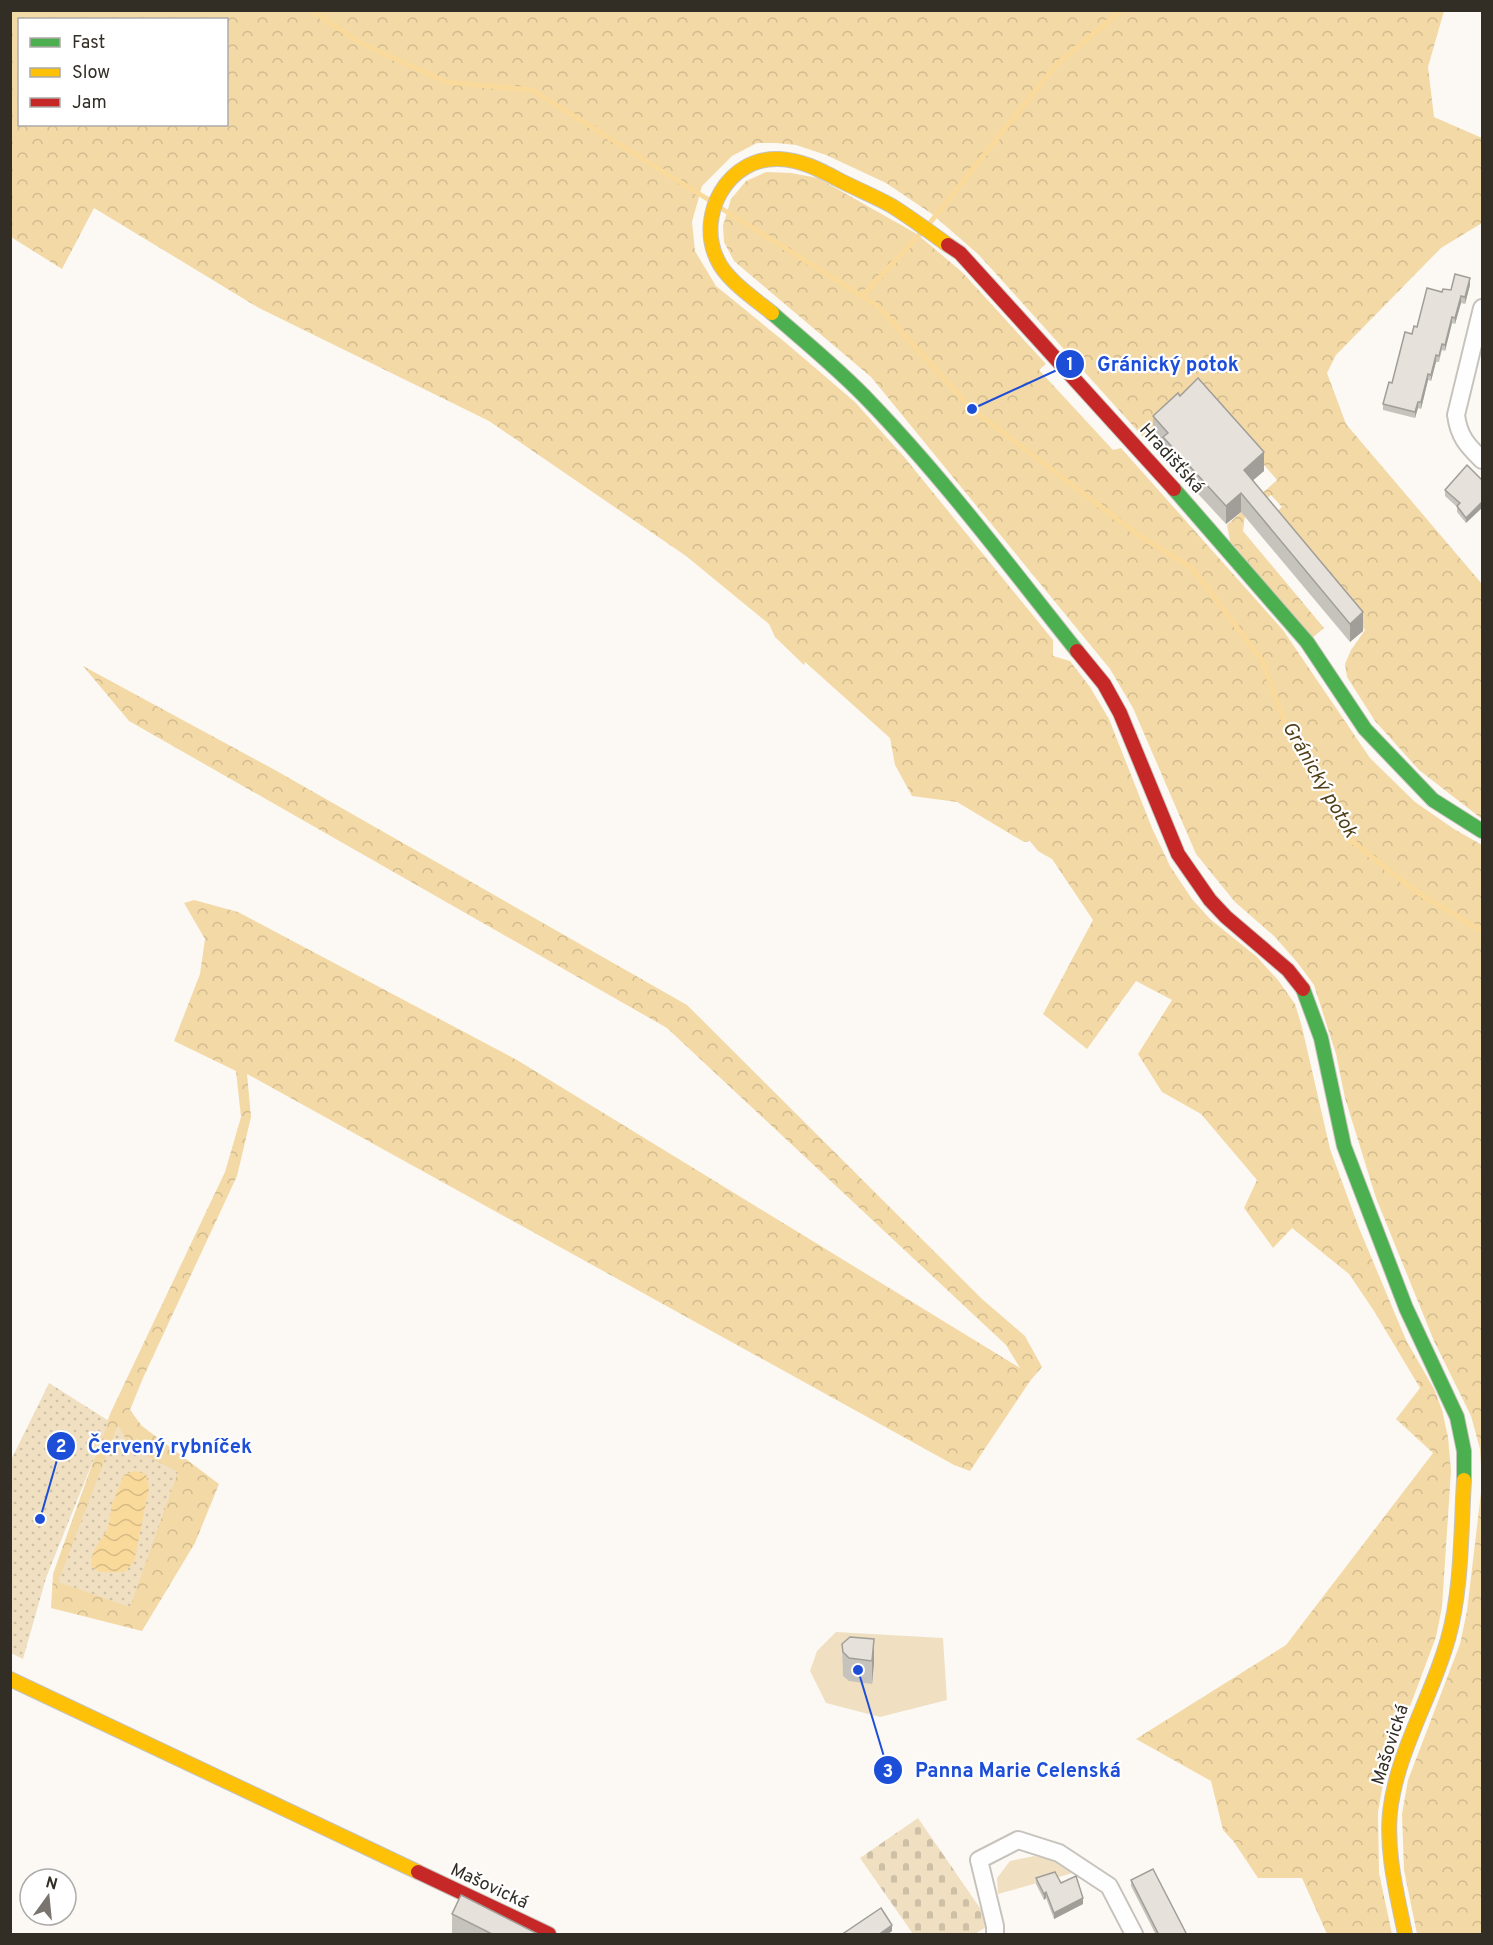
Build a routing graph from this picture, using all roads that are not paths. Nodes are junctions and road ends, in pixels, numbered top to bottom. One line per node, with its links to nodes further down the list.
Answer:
1 (711, 224): 4 (street, Hradišťská); 9 (street, Mašovická)
2 (1482, 308): 3 (street)
3 (1482, 460)
4 (1482, 831)
5 (10, 1679): 6 (street, Mašovická)
6 (549, 1935)
7 (994, 1935): 8 (street)
8 (1134, 1935)
9 (1405, 1935)

